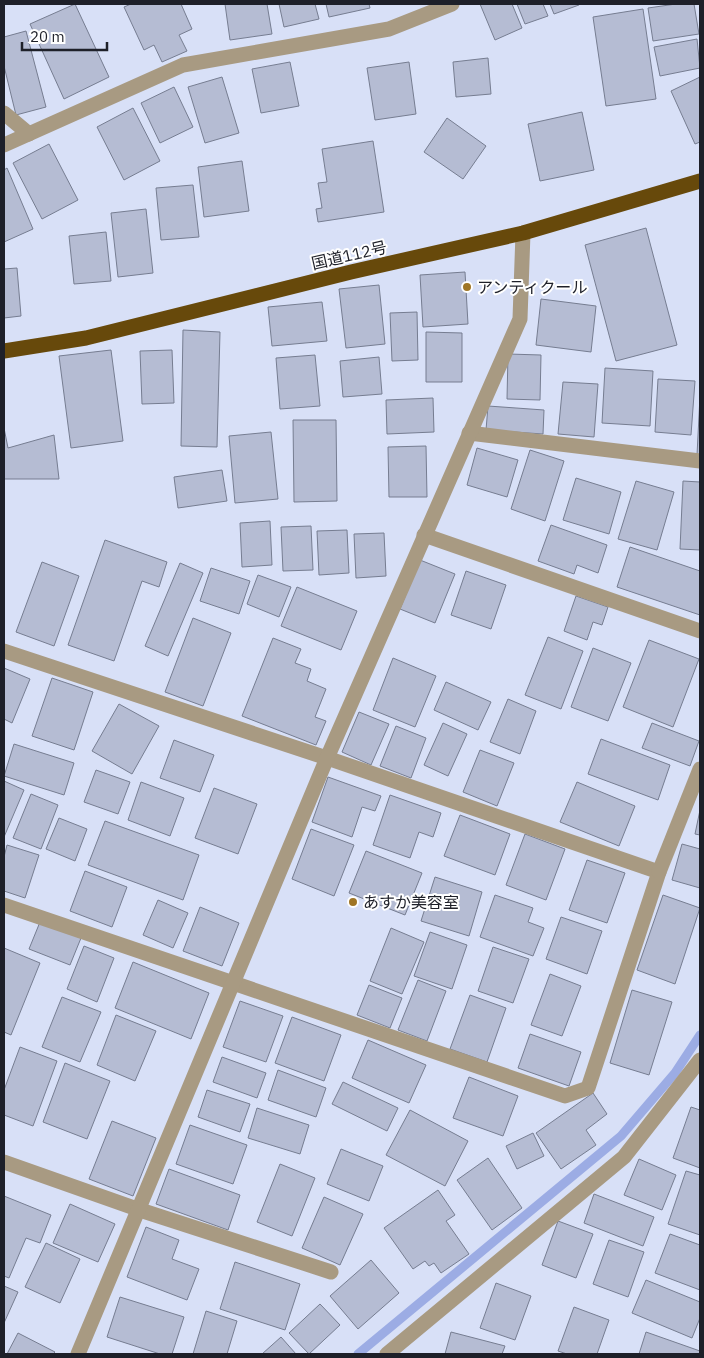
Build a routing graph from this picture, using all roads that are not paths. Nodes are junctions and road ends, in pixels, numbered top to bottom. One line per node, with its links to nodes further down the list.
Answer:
1 (452, 4): 3 (lane)
2 (4, 114): 3 (lane)
3 (29, 134): 4 (lane)
4 (4, 145)
5 (700, 181): 6 (highway, 国道112号)
6 (523, 232): 7 (highway, 国道112号); 8 (lane)
7 (4, 351)
8 (469, 433): 9 (lane); 10 (lane)
9 (700, 461)
10 (424, 535): 11 (lane); 13 (lane)
11 (700, 631)
12 (4, 651): 13 (lane)
13 (327, 758): 15 (lane); 17 (lane)
14 (700, 769): 15 (lane)
15 (659, 872): 17 (lane)
16 (4, 905): 17 (lane)
17 (233, 983): 20 (lane)
18 (700, 1060): 23 (lane)
19 (4, 1162): 20 (lane)
20 (140, 1210): 21 (lane); 22 (lane)
21 (331, 1272)
22 (78, 1354)
23 (387, 1354)

